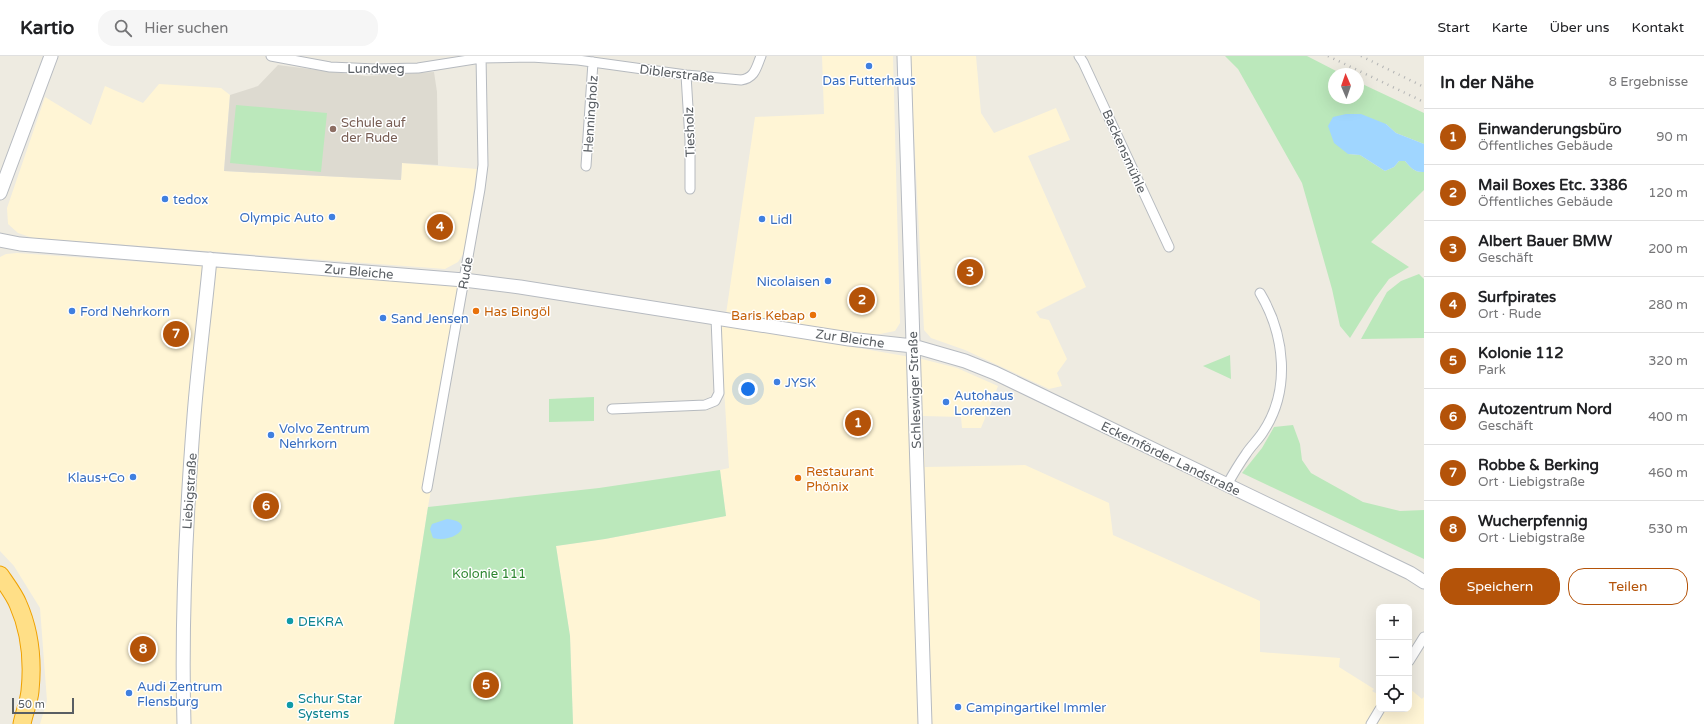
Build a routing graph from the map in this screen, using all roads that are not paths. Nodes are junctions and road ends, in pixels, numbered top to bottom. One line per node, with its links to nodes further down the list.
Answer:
1 (51, 56): 12 (street)
2 (271, 56): 6 (street, Lundweg)
3 (761, 56): 9 (street, Diblerstraße)
4 (904, 56): 19 (street, Schleswiger Straße)
5 (1079, 56): 14 (street, Backensmühle)
6 (481, 57): 7 (street, Diblerstraße); 16 (street, Rude)
7 (578, 58): 8 (street, Diblerstraße)
8 (593, 62): 9 (street, Diblerstraße); 10 (street, Henningholz)
9 (686, 75): 11 (street, Tiesholz)
10 (586, 166)
11 (690, 189)
12 (0, 193)
13 (0, 240): 15 (street, Zur Bleiche)
14 (1169, 247)
15 (210, 260): 16 (street, Zur Bleiche); 29 (street, Liebigstraße)
16 (464, 280): 18 (street, Zur Bleiche); 22 (street, Rude)
17 (1260, 293): 21 (street)
18 (716, 318): 19 (street, Zur Bleiche); 20 (street)
19 (913, 346): 21 (street, Eckernförder Landstraße); 30 (street, Schleswiger Straße)
20 (612, 409)
21 (1227, 485): 24 (street, Eckernförder Landstraße)
22 (427, 488)
23 (0, 575): 28 (highway)
24 (1424, 582)
25 (1424, 636): 26 (street)
26 (1412, 656)
27 (1378, 712): 31 (street)
28 (22, 721)
29 (184, 724)
30 (925, 724)
31 (1371, 724)

